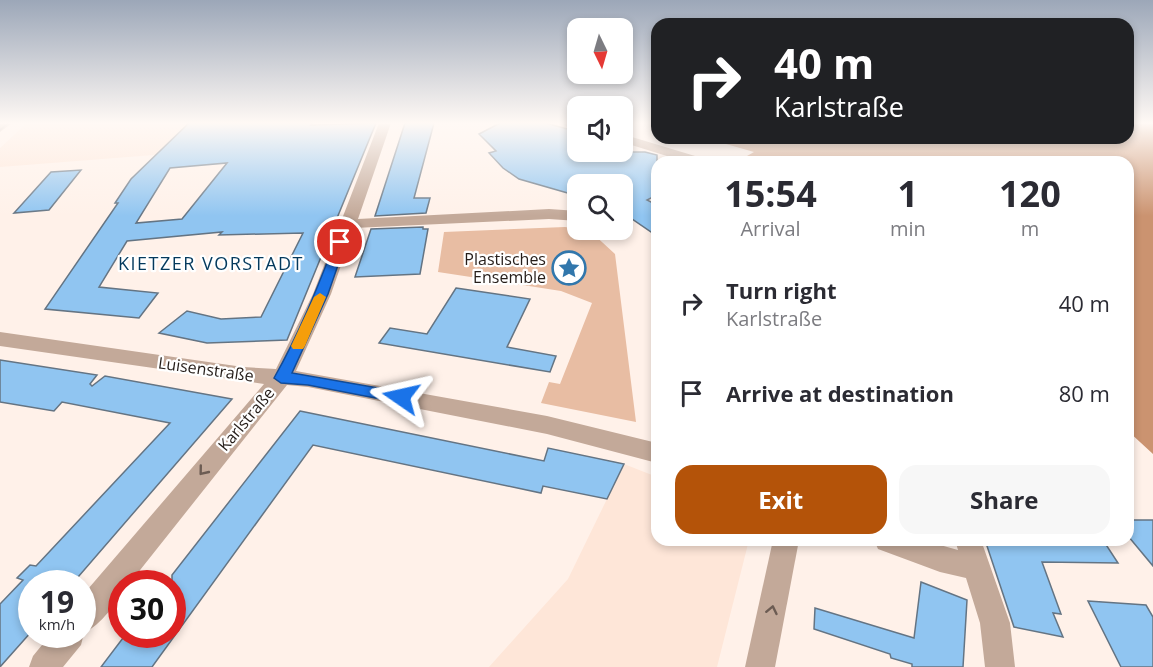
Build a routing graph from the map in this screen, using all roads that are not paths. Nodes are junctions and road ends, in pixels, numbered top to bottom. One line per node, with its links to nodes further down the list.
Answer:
1 (373, 154): 3 (street, Karlstraße)
2 (567, 215): 3 (street)
3 (347, 224): 5 (street, Karlstraße)
4 (0, 339): 5 (street, Luisenstraße)
5 (281, 378): 6 (street, Luisenstraße); 11 (street, Karlstraße, one-way to 11)
6 (651, 451)
7 (785, 546): 14 (street, one-way to 7)
8 (904, 546): 10 (street)
9 (970, 546): 10 (street)
10 (978, 568): 15 (street)
11 (96, 602)
12 (59, 648): 13 (street)
13 (44, 667)
14 (760, 667)
15 (1000, 667)

